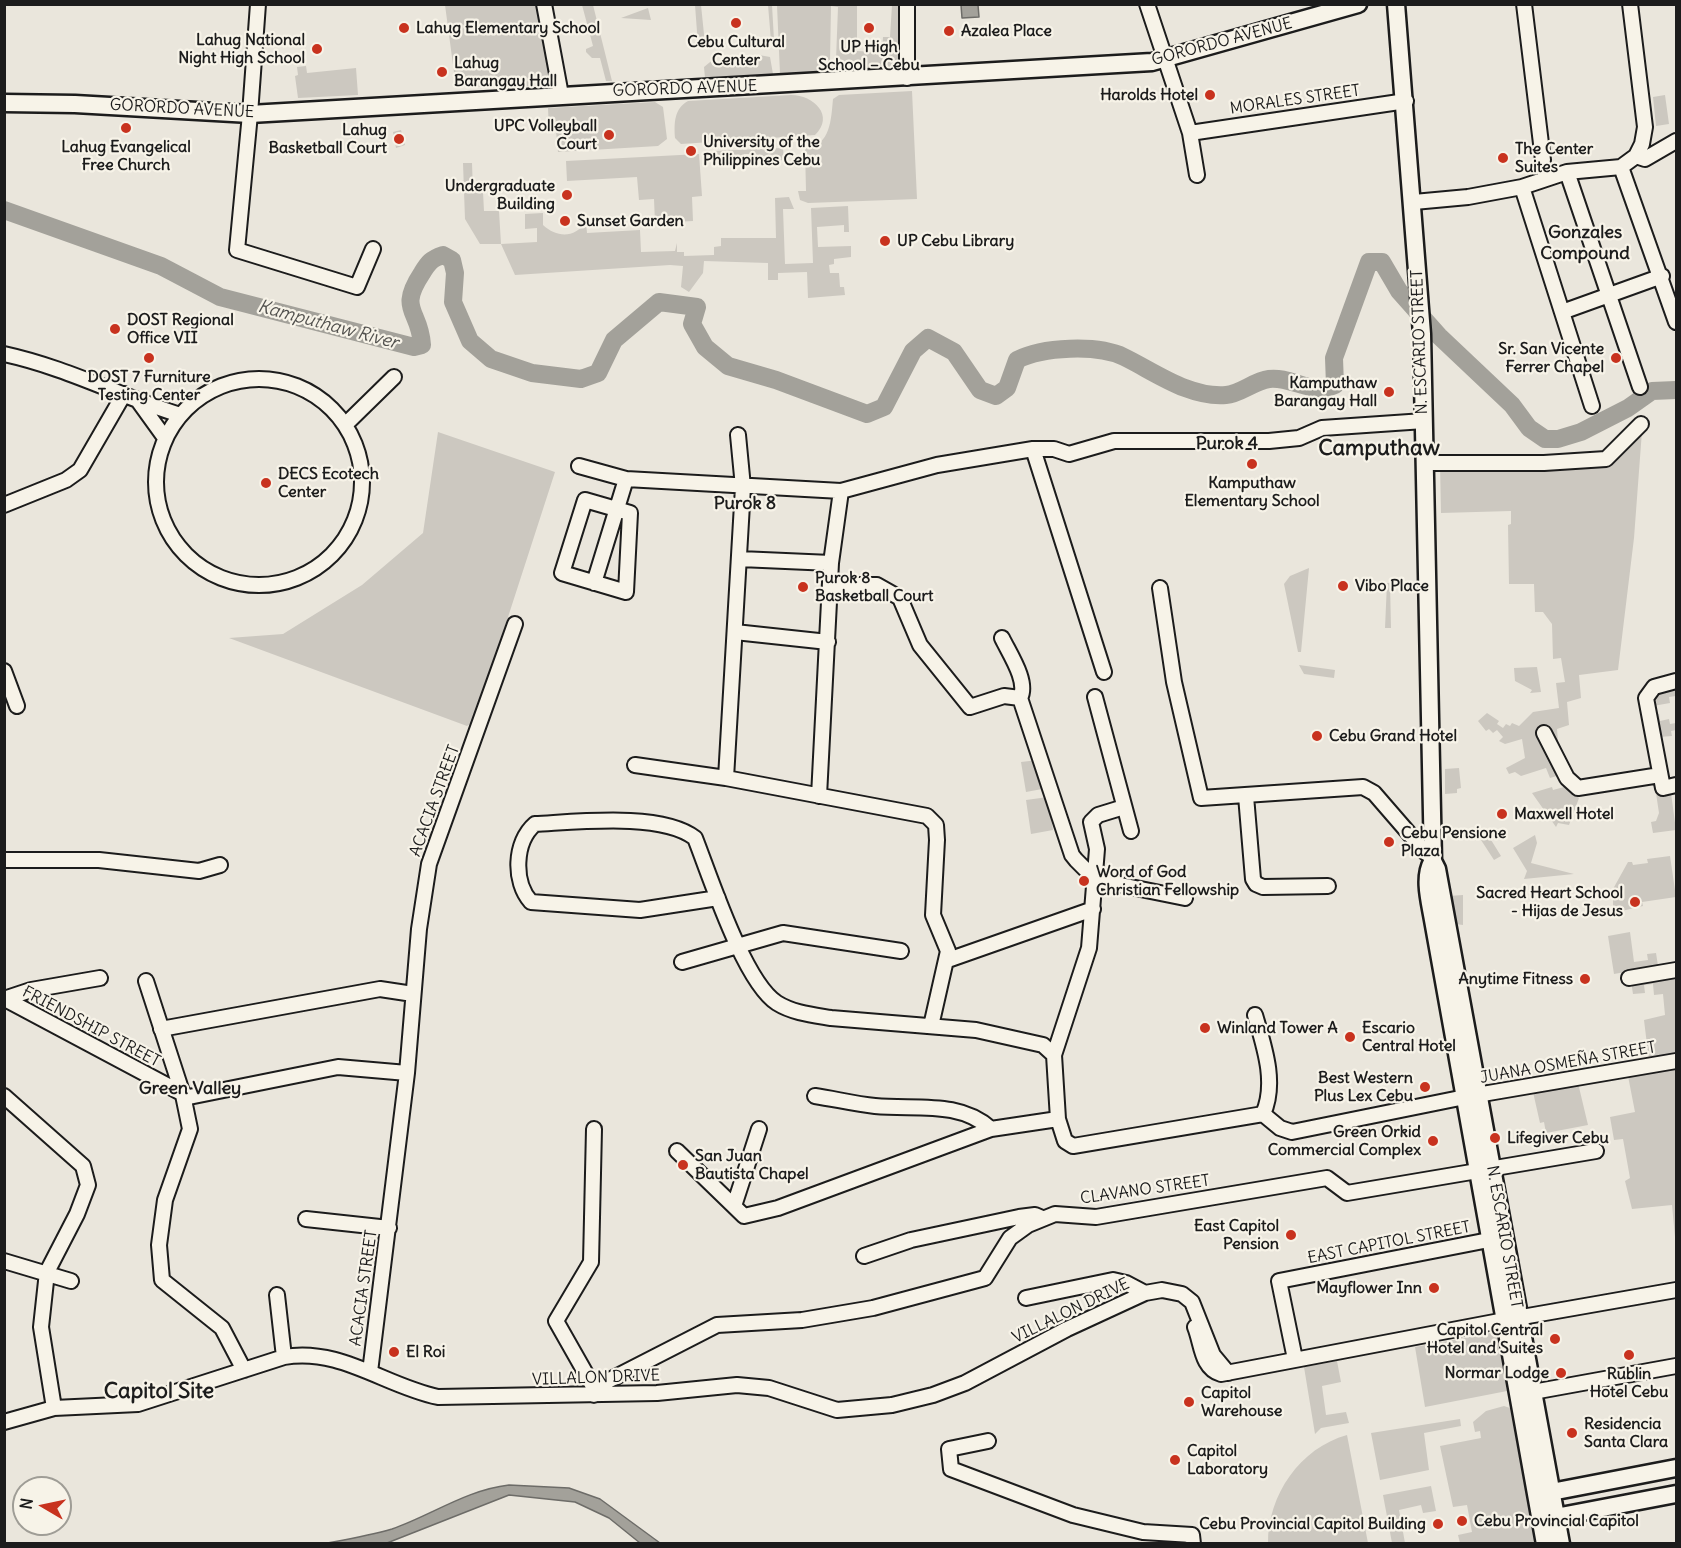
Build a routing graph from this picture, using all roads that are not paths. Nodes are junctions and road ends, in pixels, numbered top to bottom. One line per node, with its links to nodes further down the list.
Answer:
1 (258, 4): 14 (street)
2 (544, 4): 11 (street)
3 (907, 4): 10 (street)
4 (1146, 4): 9 (street)
5 (1358, 4): 9 (main road, GORORDO AVENUE)
6 (1396, 4): 12 (main road, N. ESCARIO STREET)
7 (1524, 4): 18 (street)
8 (1630, 4): 17 (street)
9 (1164, 60): 10 (main road, GORORDO AVENUE); 15 (street)
10 (907, 78): 11 (main road, GORORDO AVENUE)
11 (561, 95): 14 (main road, GORORDO AVENUE)
12 (1406, 101): 15 (street, MORALES STREET); 23 (main road, N. ESCARIO STREET)
13 (4, 104): 14 (main road, GORORDO AVENUE)
14 (250, 114): 24 (street)
15 (1190, 133): 21 (street)
16 (1677, 141): 17 (street)
17 (1636, 156): 19 (street)
18 (1543, 160)
19 (1621, 167): 20 (street); 25 (street)
20 (1567, 172): 22 (street); 26 (street)
21 (1197, 175)
22 (1522, 187): 23 (street); 27 (street)
23 (1414, 202): 36 (main road, N. ESCARIO STREET)
24 (373, 249)
25 (1662, 276): 26 (street); 28 (street)
26 (1610, 295): 27 (street); 31 (street)
27 (1562, 312): 34 (street)
28 (1677, 322)
29 (4, 354): 32 (street)
30 (394, 377): 37 (street)
31 (1640, 387)
32 (124, 394): 33 (street); 47 (street)
33 (139, 402): 35 (street); 40 (street)
34 (1592, 406)
35 (180, 415): 37 (street); 40 (street)
36 (1424, 421): 41 (street); 42 (main road, N. ESCARIO STREET)
37 (345, 424): 40 (street)
38 (1641, 424): 42 (street)
39 (738, 435): 45 (street)
40 (165, 438)
41 (1033, 450): 46 (street); 59 (street)
42 (1424, 463): 72 (main road, N. ESCARIO STREET)
43 (579, 466): 44 (street)
44 (626, 480): 45 (street); 48 (street)
45 (743, 487): 46 (street); 49 (street)
46 (841, 491): 50 (street)
47 (4, 505)
48 (617, 510): 51 (street); 51 (street); 51 (street)
49 (740, 559): 50 (street); 55 (street)
50 (831, 563): 53 (street)
51 (594, 583)
52 (1160, 588): 69 (street)
53 (829, 590): 57 (street); 62 (street)
54 (514, 624): 88 (street, ACACIA STREET)
55 (735, 632): 57 (street); 66 (street)
56 (1002, 638): 62 (street)
57 (828, 642): 68 (street)
58 (4, 671): 63 (street)
59 (1104, 672)
60 (1677, 681): 67 (street)
61 (1095, 697): 70 (street)
62 (1020, 698): 75 (street)
63 (17, 706)
64 (1544, 733): 67 (street)
65 (635, 765): 66 (street)
66 (726, 778): 68 (street)
67 (1666, 783)
68 (819, 796): 82 (street)
69 (1246, 796): 72 (street); 76 (street)
70 (1124, 807): 71 (street); 75 (street)
71 (1131, 831)
72 (1433, 858): 99 (main road, N. ESCARIO STREET)
73 (4, 860): 74 (street)
74 (220, 865)
75 (1096, 880): 78 (street); 79 (street)
76 (1328, 886)
77 (718, 898): 77 (street); 80 (street)
78 (1185, 898)
79 (1093, 909): 82 (street); 93 (street)
80 (740, 947): 81 (street); 83 (street); 91 (street)
81 (901, 951)
82 (948, 960): 91 (street)
83 (682, 962)
84 (1677, 970): 86 (street)
85 (100, 978): 89 (street)
86 (1629, 978)
87 (146, 981): 92 (street)
88 (413, 994): 92 (street); 95 (street, ACACIA STREET)
89 (5, 999): 96 (street, FRIENDSHIP STREET)
90 (1255, 1015): 100 (street)
91 (932, 1026): 93 (street)
92 (161, 1029): 96 (street)
93 (1054, 1055): 101 (street)
94 (1677, 1061): 99 (street, JUANA OSMEÑA STREET)
95 (407, 1073): 96 (street); 111 (street, ACACIA STREET)
96 (183, 1095): 125 (street)
97 (4, 1096): 115 (street)
98 (814, 1096): 104 (street)
99 (1472, 1096): 100 (street, JUANA OSMEÑA STREET); 107 (main road, N. ESCARIO STREET)
100 (1263, 1114): 101 (street)
101 (1058, 1119): 104 (street)
102 (594, 1129): 127 (street)
103 (759, 1129): 108 (street)
104 (991, 1129): 108 (street)
105 (677, 1151): 108 (street)
106 (1596, 1151): 107 (street, CLAVANO STREET)
107 (1485, 1172): 109 (street, CLAVANO STREET); 112 (main road, N. ESCARIO STREET)
108 (734, 1206)
109 (1042, 1218): 113 (street); 127 (street, CLAVANO STREET)
110 (306, 1219): 111 (street)
111 (389, 1228): 126 (street, ACACIA STREET)
112 (1497, 1239): 121 (main road, N. ESCARIO STREET); 123 (street, EAST CAPITOL STREET)
113 (864, 1256)
114 (4, 1262): 115 (street)
115 (47, 1272): 116 (street); 129 (street)
116 (71, 1281)
117 (1677, 1290): 121 (street, VILLALON DRIVE)
118 (1145, 1293): 120 (street); 123 (street, VILLALON DRIVE); 127 (street, VILLALON DRIVE)
119 (277, 1295): 122 (street)
120 (1026, 1298)
121 (1512, 1318): 123 (street, VILLALON DRIVE); 128 (main road, N. ESCARIO STREET); 133 (main road, N. ESCARIO STREET)
122 (284, 1357): 125 (street, VILLALON DRIVE); 126 (street, VILLALON DRIVE)
123 (1295, 1359)
124 (1677, 1366): 128 (street)
125 (244, 1370): 129 (street, VILLALON DRIVE)
126 (370, 1372): 127 (street, VILLALON DRIVE)
127 (594, 1392)
128 (1533, 1392): 133 (main road, N. ESCARIO STREET)
129 (54, 1408): 130 (street, VILLALON DRIVE)
130 (4, 1422)
131 (988, 1442): 136 (street)
132 (1677, 1468): 133 (main road)
133 (1544, 1493): 135 (main road, N. ESCARIO STREET)
134 (1677, 1494): 135 (main road)
135 (1549, 1518): 137 (main road, N. ESCARIO STREET); 138 (main road, N. ESCARIO STREET)
136 (1193, 1544)
137 (1545, 1544)
138 (1561, 1544)

